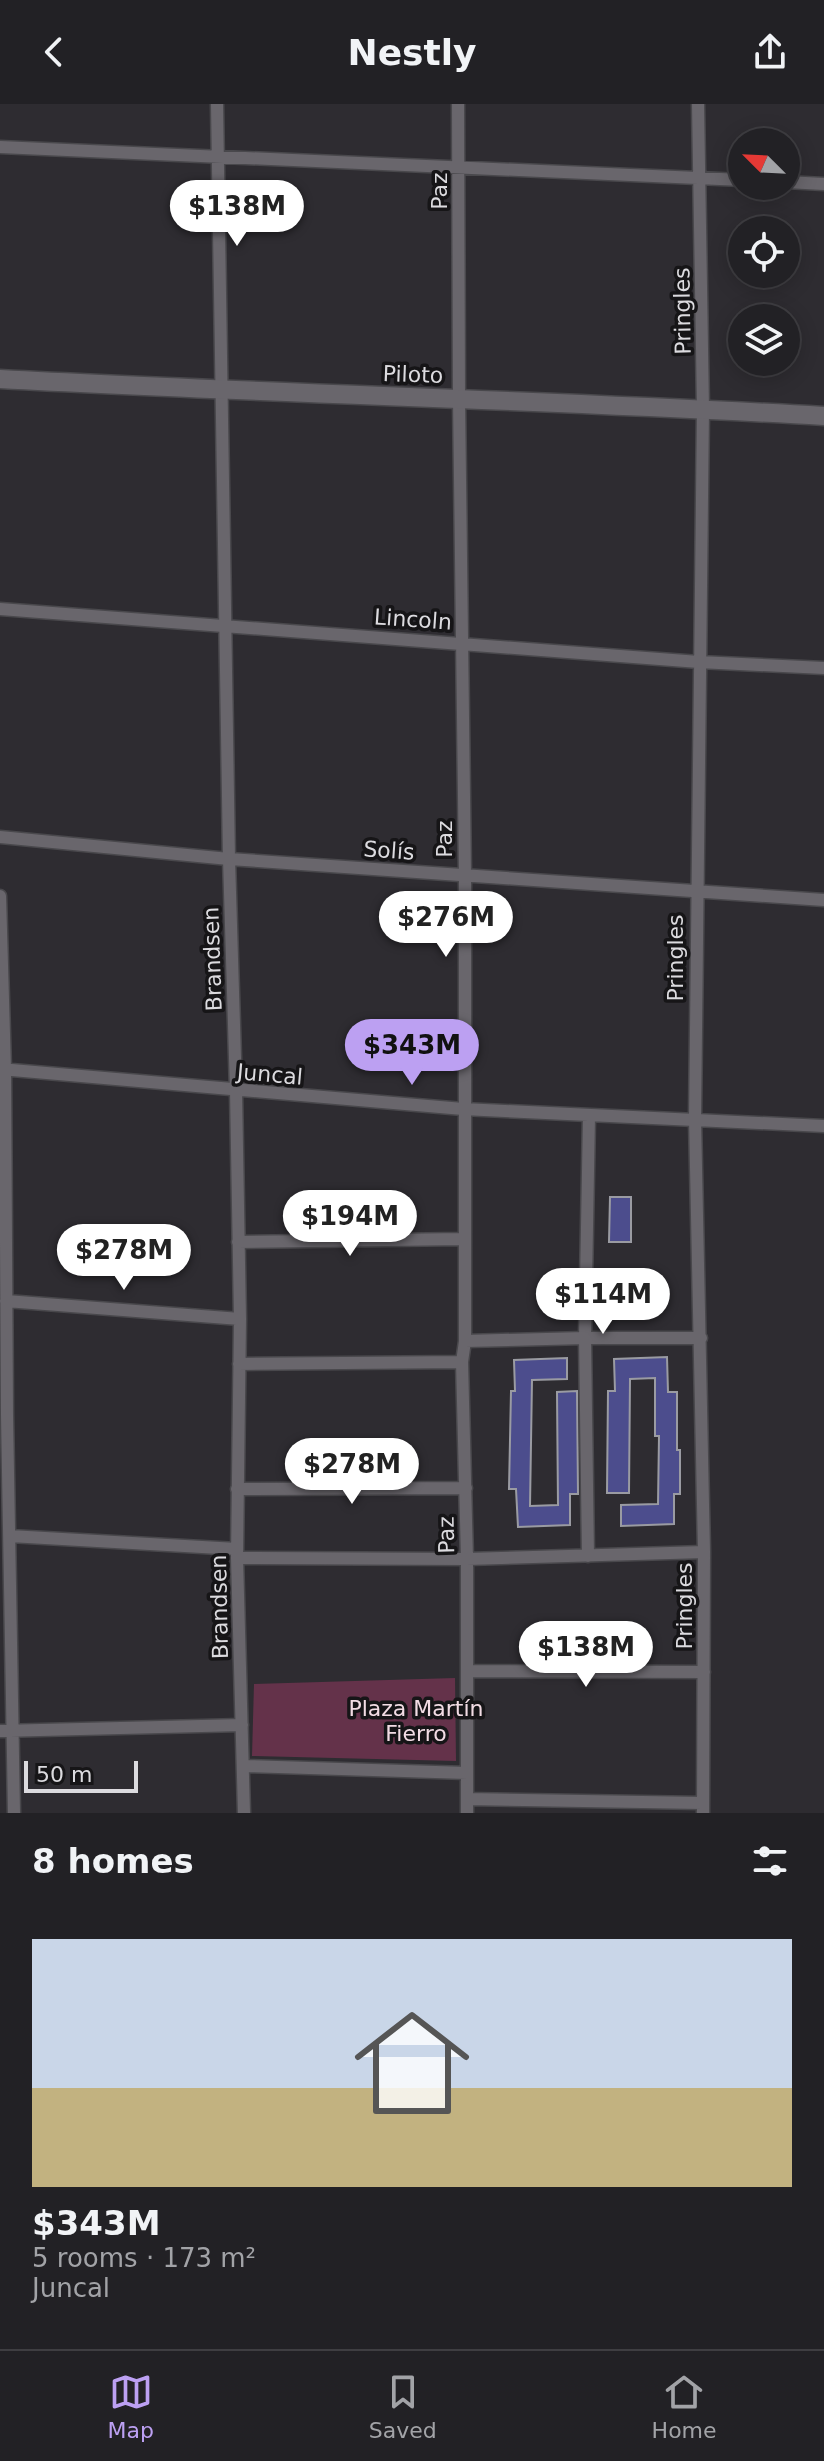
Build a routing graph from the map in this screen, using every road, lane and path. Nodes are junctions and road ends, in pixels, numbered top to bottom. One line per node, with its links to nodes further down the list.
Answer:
1 (217, 104): 5 (street, Brandsen)
2 (458, 104): 6 (street, Paz)
3 (698, 104): 7 (street, Pringles)
4 (0, 147): 5 (street)
5 (217, 156): 6 (street); 12 (street, Brandsen)
6 (459, 167): 7 (street); 13 (street, Paz)
7 (700, 178): 8 (street); 14 (street, Pringles)
8 (728, 179)
9 (800, 183): 10 (street)
10 (824, 184)
11 (0, 379): 12 (main road, Piloto)
12 (223, 391): 13 (main road, Piloto); 17 (street, Brandsen)
13 (459, 399): 14 (main road, Piloto); 18 (street, Paz)
14 (703, 409): 15 (main road, Piloto); 19 (street, Pringles)
15 (824, 416)
16 (0, 609): 17 (street, Lincoln)
17 (225, 627): 18 (street, Lincoln); 22 (street, Brandsen)
18 (463, 642): 19 (street, Lincoln); 23 (street, Paz)
19 (699, 662): 20 (street, Lincoln); 24 (street, Pringles)
20 (824, 668)
21 (0, 837): 22 (street, Solís)
22 (229, 859): 23 (street, Solís); 28 (street, Brandsen)
23 (465, 876): 24 (street, Solís); 29 (street, Paz)
24 (695, 890): 26 (street, Solís); 31 (street, Pringles)
25 (0, 896): 27 (street)
26 (824, 900)
27 (3, 1069): 28 (street, Juncal); 35 (street)
28 (236, 1091): 29 (street, Juncal); 34 (street, Brandsen)
29 (463, 1109): 30 (street, Juncal); 33 (street, Paz)
30 (589, 1116): 31 (street, Juncal); 37 (street)
31 (695, 1119): 32 (street, Juncal); 38 (street, Pringles)
32 (824, 1126)
33 (463, 1239): 34 (street); 39 (street, Paz)
34 (238, 1242): 36 (street, Brandsen)
35 (4, 1294): 36 (street); 42 (street)
36 (240, 1319): 41 (street, Brandsen)
37 (585, 1338): 38 (street); 39 (street); 48 (street)
38 (701, 1338): 46 (street, Pringles)
39 (465, 1341): 40 (street, Paz)
40 (462, 1362): 41 (street); 43 (street, Paz)
41 (239, 1364): 44 (street, Brandsen)
42 (3, 1415): 45 (street)
43 (466, 1488): 44 (street); 49 (street, Paz)
44 (237, 1489): 47 (street, Brandsen)
45 (10, 1536): 47 (street); 53 (street)
46 (704, 1552): 48 (street); 51 (street, Pringles)
47 (237, 1553): 49 (street); 52 (street, Brandsen)
48 (588, 1556): 49 (street)
49 (467, 1559): 50 (street, Paz)
50 (467, 1671): 51 (street); 55 (street, Paz)
51 (704, 1672): 57 (street, Pringles)
52 (242, 1725): 53 (street); 54 (street, Brandsen)
53 (5, 1731): 58 (street)
54 (245, 1766): 55 (street); 59 (street, Brandsen)
55 (467, 1773): 56 (street, Paz)
56 (467, 1806): 57 (street)
57 (703, 1808)
58 (14, 1813)
59 (244, 1813)

